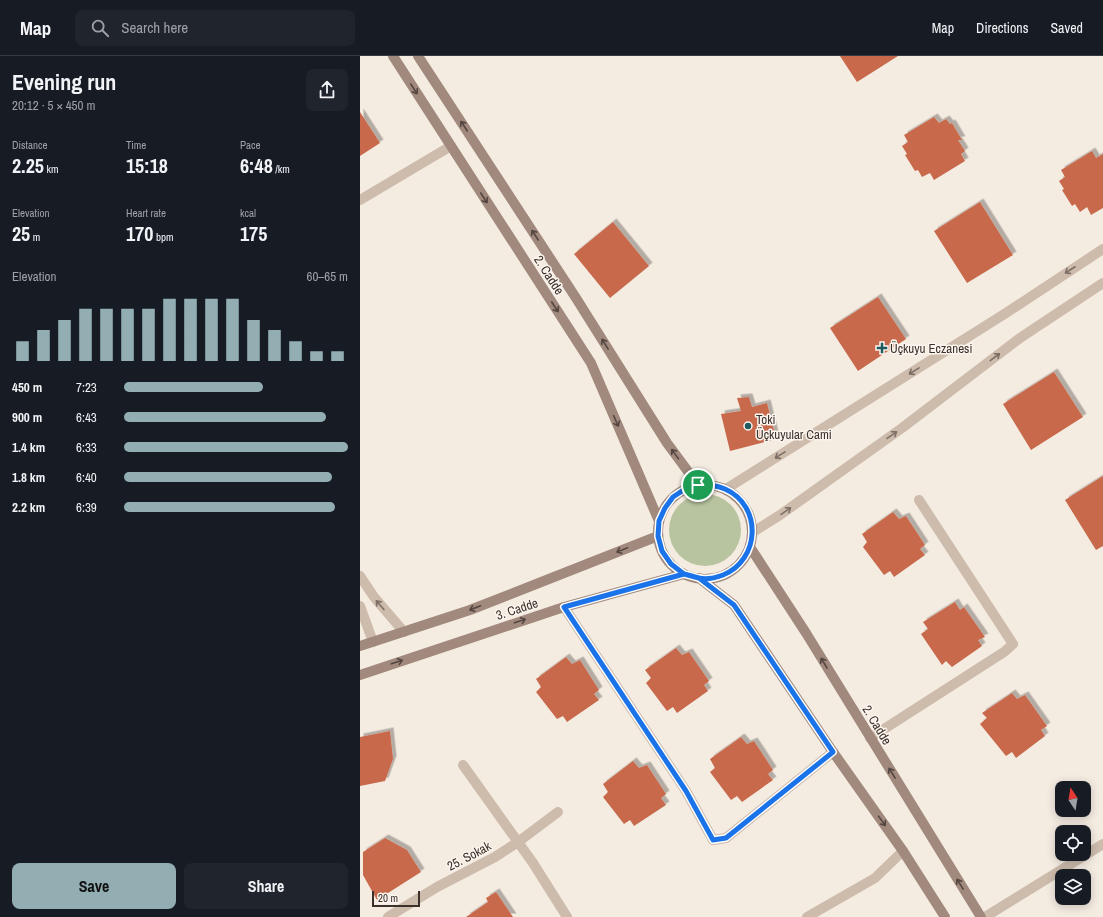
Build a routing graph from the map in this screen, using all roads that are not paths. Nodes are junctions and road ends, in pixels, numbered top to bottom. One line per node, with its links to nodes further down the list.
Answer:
1 (393, 56): 3 (main road, 2. Cadde, one-way to 3)
2 (418, 56): 7 (main road, 2. Cadde, one-way to 2)
3 (451, 146): 4 (street); 10 (main road, 2. Cadde, one-way to 10)
4 (360, 200)
5 (1103, 249): 8 (street, one-way to 8)
6 (1103, 283): 11 (street, one-way to 6)
7 (698, 485): 8 (main road); 10 (main road)
8 (726, 489): 11 (main road)
9 (919, 500): 23 (street)
10 (659, 521): 12 (main road)
11 (753, 532): 13 (main road)
12 (658, 536): 14 (main road); 19 (main road, 3. Cadde, one-way to 19)
13 (750, 547): 16 (main road); 23 (main road, 2. Cadde, one-way to 13)
14 (684, 574): 16 (main road); 18 (main road, 3. Cadde)
15 (360, 576): 19 (street, one-way to 15)
16 (699, 578): 24 (main road)
17 (360, 606): 20 (street)
18 (564, 607): 22 (main road, 3. Cadde, one-way to 18); 24 (street)
19 (404, 632): 20 (main road, 3. Cadde)
20 (373, 642): 21 (main road, 3. Cadde)
21 (360, 646)
22 (360, 675)
23 (870, 738): 34 (main road, 2. Cadde, one-way to 23)
24 (833, 752): 29 (main road, one-way to 29)
25 (463, 766): 27 (street)
26 (558, 812): 27 (street, 25. Sokak)
27 (518, 842): 30 (street, 25. Sokak); 31 (street)
28 (1103, 844): 35 (street)
29 (903, 851): 32 (street); 33 (main road)
30 (388, 917)
31 (567, 917)
32 (807, 917)
33 (945, 917)
34 (981, 917)
35 (985, 917)

